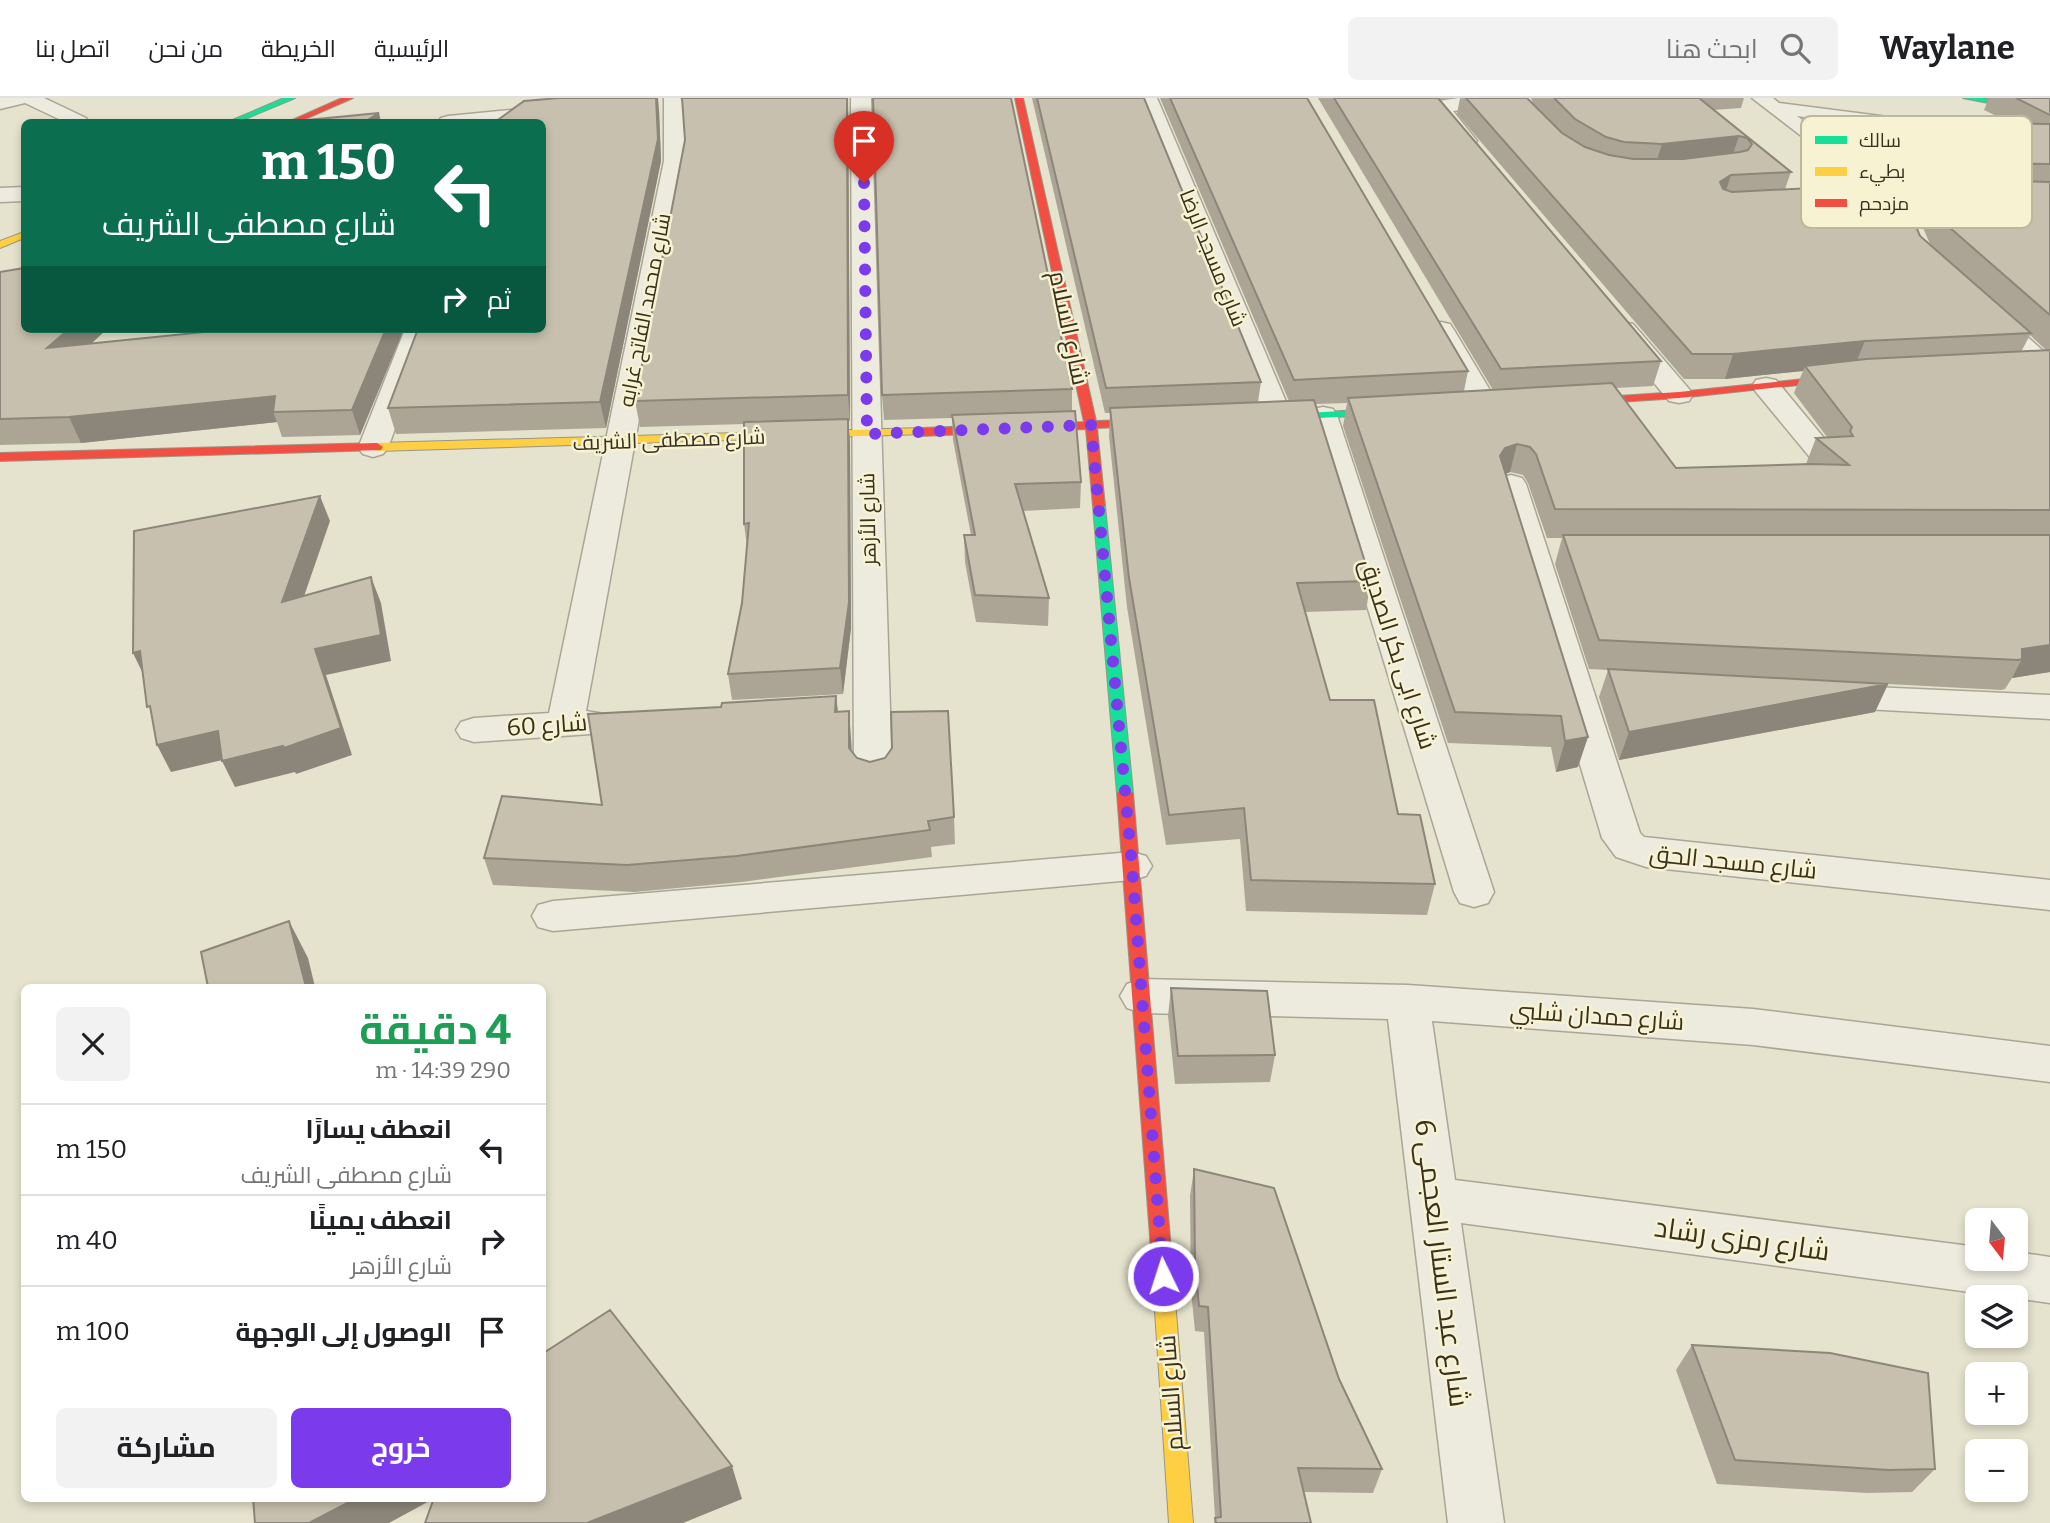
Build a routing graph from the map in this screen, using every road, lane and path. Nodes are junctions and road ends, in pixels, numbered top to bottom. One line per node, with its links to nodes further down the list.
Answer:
1 (27, 98): 10 (lane); 15 (lane)
2 (291, 98): 16 (main road)
3 (349, 98): 17 (main road)
4 (861, 98): 42 (street, شارع الأزهر)
5 (1019, 98): 41 (main road, شارع السلام)
6 (1147, 98): 38 (street, شارع مسجد الرضا)
7 (1490, 98): 20 (street)
8 (1967, 98): 13 (main road)
9 (676, 100): 43 (street, شارع محمد الفاتح غرابه)
10 (0, 103)
11 (1767, 103): 14 (lane); 19 (lane)
12 (568, 111): 18 (street)
13 (2050, 112)
14 (1854, 116)
15 (72, 119)
16 (239, 119)
17 (299, 119)
18 (518, 119)
19 (1801, 128)
20 (1481, 159)
21 (1910, 228): 23 (lane)
22 (21, 236): 24 (main road)
23 (1913, 245)
24 (0, 246)
25 (1977, 304): 30 (lane)
26 (1430, 312): 35 (street)
27 (1611, 315): 33 (street)
28 (416, 333): 44 (street)
29 (2020, 368): 30 (main road)
30 (2049, 370)
31 (1866, 375): 32 (main road)
32 (1766, 386): 33 (main road); 45 (street)
33 (1679, 395): 34 (main road)
34 (1555, 403)
35 (1486, 407)
36 (1418, 411): 37 (main road)
37 (1323, 415): 38 (main road); 55 (street, شارع ابى بكر الصديق)
38 (1279, 418): 39 (main road)
39 (1252, 419)
40 (1185, 421): 41 (main road, شارع مصطفى الشريف)
41 (1091, 425): 42 (main road, شارع مصطفى الشريف); 54 (main road, شارع السلام)
42 (867, 434): 43 (main road, شارع مصطفى الشريف); 53 (street, شارع الأزهر)
43 (619, 442): 44 (main road, شارع مصطفى الشريف); 51 (street, شارع محمد الفاتح غرابه)
44 (373, 448): 46 (main road, شارع مصطفى الشريف)
45 (1823, 455)
46 (0, 457)
47 (1511, 484): 56 (street, شارع مسجد الحق)
48 (1791, 694): 49 (street)
49 (2050, 707)
50 (621, 721): 51 (street, شارع 60)
51 (565, 724): 52 (street, شارع 60)
52 (474, 730)
53 (873, 773)
54 (1132, 866): 57 (street); 58 (main road, شارع السلام)
55 (1474, 892)
56 (2050, 895)
57 (553, 916)
58 (1142, 996): 59 (street, شارع حمدان شلبي); 63 (main road, شارع السلام)
59 (1408, 1002): 60 (street, شارع حمدان شلبي); 61 (street, شارع عبد الستار العجمى 6)
60 (2050, 1064)
61 (1434, 1198): 62 (street, شارع رمزى رشاد); 64 (street, شارع عبد الستار العجمى 6)
62 (2050, 1280)
63 (1181, 1523)
64 (1476, 1523)

